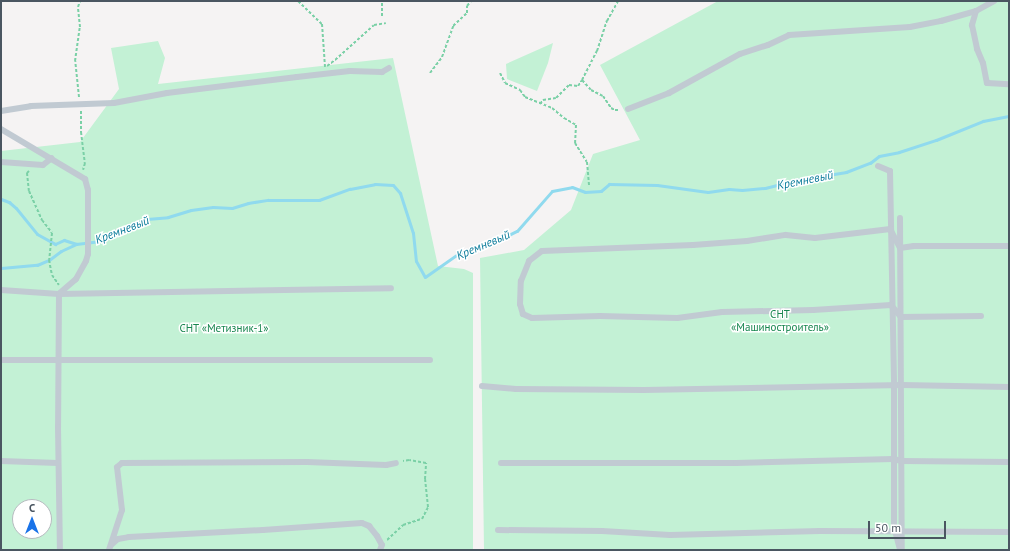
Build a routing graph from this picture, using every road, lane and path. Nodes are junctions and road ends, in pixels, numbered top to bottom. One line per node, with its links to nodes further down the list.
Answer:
1 (80, 1): 18 (path)
2 (298, 1): 13 (path)
3 (382, 1): 10 (path)
4 (471, 1): 14 (path)
5 (618, 1): 16 (path)
6 (980, 1): 8 (lane)
7 (994, 1): 8 (lane)
8 (984, 7): 9 (lane)
9 (976, 11): 17 (lane); 20 (lane)
10 (382, 16)
11 (386, 22): 13 (path)
12 (390, 68): 13 (lane)
13 (324, 70): 18 (lane)
14 (430, 73)
15 (500, 73): 19 (path)
16 (582, 80): 19 (path); 20 (path)
17 (1009, 84)
18 (80, 104): 21 (lane); 27 (path)
19 (540, 104): 28 (path)
20 (628, 109)
21 (1, 111)
22 (1, 129): 23 (lane)
23 (52, 158): 25 (lane); 27 (lane)
24 (1, 162): 25 (lane)
25 (35, 165): 35 (path)
26 (878, 166): 30 (lane)
27 (85, 179): 35 (lane)
28 (589, 186)
29 (900, 218): 32 (lane)
30 (890, 229): 32 (lane); 36 (lane); 36 (lane)
31 (1009, 246): 32 (lane)
32 (900, 248): 38 (lane)
33 (391, 288): 35 (lane)
34 (1, 290): 35 (lane)
35 (61, 292): 41 (lane)
36 (891, 305): 38 (lane); 44 (lane)
37 (981, 316): 38 (lane)
38 (901, 317): 42 (lane)
39 (1, 360): 41 (lane)
40 (430, 360): 41 (lane)
41 (59, 361): 50 (lane)
42 (902, 385): 44 (lane); 45 (lane); 48 (lane)
43 (482, 386): 44 (lane)
44 (894, 386): 46 (lane)
45 (1009, 387)
46 (893, 459): 48 (lane); 51 (lane); 54 (lane)
47 (1, 461): 50 (lane)
48 (902, 461): 49 (lane); 56 (lane)
49 (1009, 462)
50 (58, 463): 59 (lane)
51 (501, 463)
52 (396, 464): 57 (lane); 58 (path)
53 (498, 530): 54 (lane)
54 (895, 531): 56 (lane); 60 (lane)
55 (1009, 532): 56 (lane)
56 (902, 533): 60 (lane)
57 (110, 548): 58 (lane)
58 (381, 548)
59 (60, 550)
60 (901, 550)

